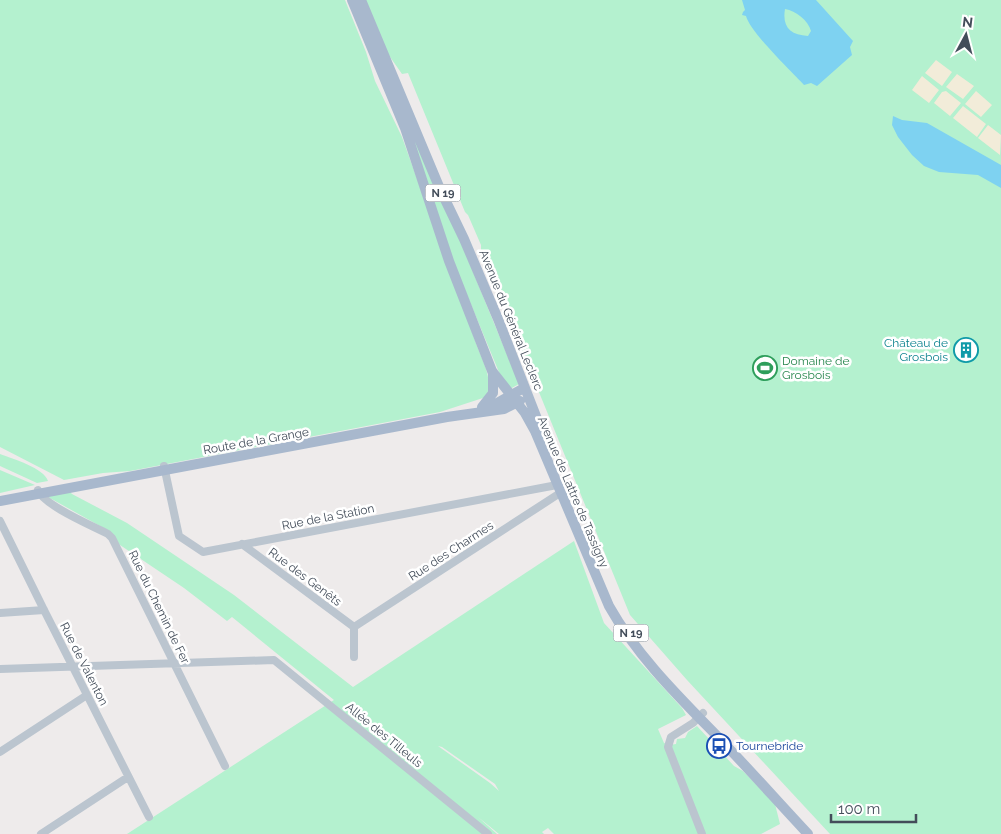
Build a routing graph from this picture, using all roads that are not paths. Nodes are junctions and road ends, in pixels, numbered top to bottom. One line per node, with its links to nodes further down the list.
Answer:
1 (352, 0): 3 (main road, Avenue de Lattre de Tassigny / N 19)
2 (361, 0): 4 (main road, Avenue du Général Leclerc / N 19)
3 (492, 371): 5 (main road, Avenue de Lattre de Tassigny / N 19); 7 (main road)
4 (526, 392): 5 (main road); 24 (main road, Avenue du Général Leclerc / N 19)
5 (513, 399): 6 (main road, Route de la Grange); 7 (main road, Route de la Grange); 8 (main road, Avenue de Lattre de Tassigny / N 19)
6 (504, 409): 7 (main road, Route de la Grange); 8 (main road)
7 (483, 410): 9 (main road, Route de la Grange)
8 (525, 413): 10 (main road, Avenue de Lattre de Tassigny / N 19)
9 (165, 468): 11 (main road, Route de la Grange); 15 (street, Rue de la Station)
10 (559, 489): 15 (street, Rue de la Station); 18 (street, Rue des Charmes); 24 (main road, Avenue de Lattre de Tassigny / N 19)
11 (38, 492): 12 (main road, Route de la Grange); 13 (main road, Route de la Grange); 20 (street, Rue du Chemin de Fer)
12 (0, 497)
13 (0, 502)
14 (0, 520): 16 (street, Rue de Valenton)
15 (242, 544): 18 (street, Rue des Genêts)
16 (44, 610): 17 (street); 21 (street, Rue de Valenton)
17 (0, 613)
18 (354, 627): 19 (street)
19 (354, 657)
20 (174, 664): 21 (street); 26 (street, Rue du Chemin de Fer); 30 (street, Allée des Tilleuls)
21 (73, 666): 22 (street); 23 (street, Rue de Valenton)
22 (0, 669)
23 (87, 695): 25 (street); 27 (street, Rue de Valenton)
24 (701, 715): 31 (street); 32 (main road, Avenue de Lattre de Tassigny / N 19); 33 (main road, N 19)
25 (0, 752)
26 (225, 766)
27 (128, 777): 28 (street, Rue de Valenton); 29 (street)
28 (149, 817)
29 (41, 834)
30 (488, 834)
31 (702, 834)
32 (808, 834)
33 (815, 834)

